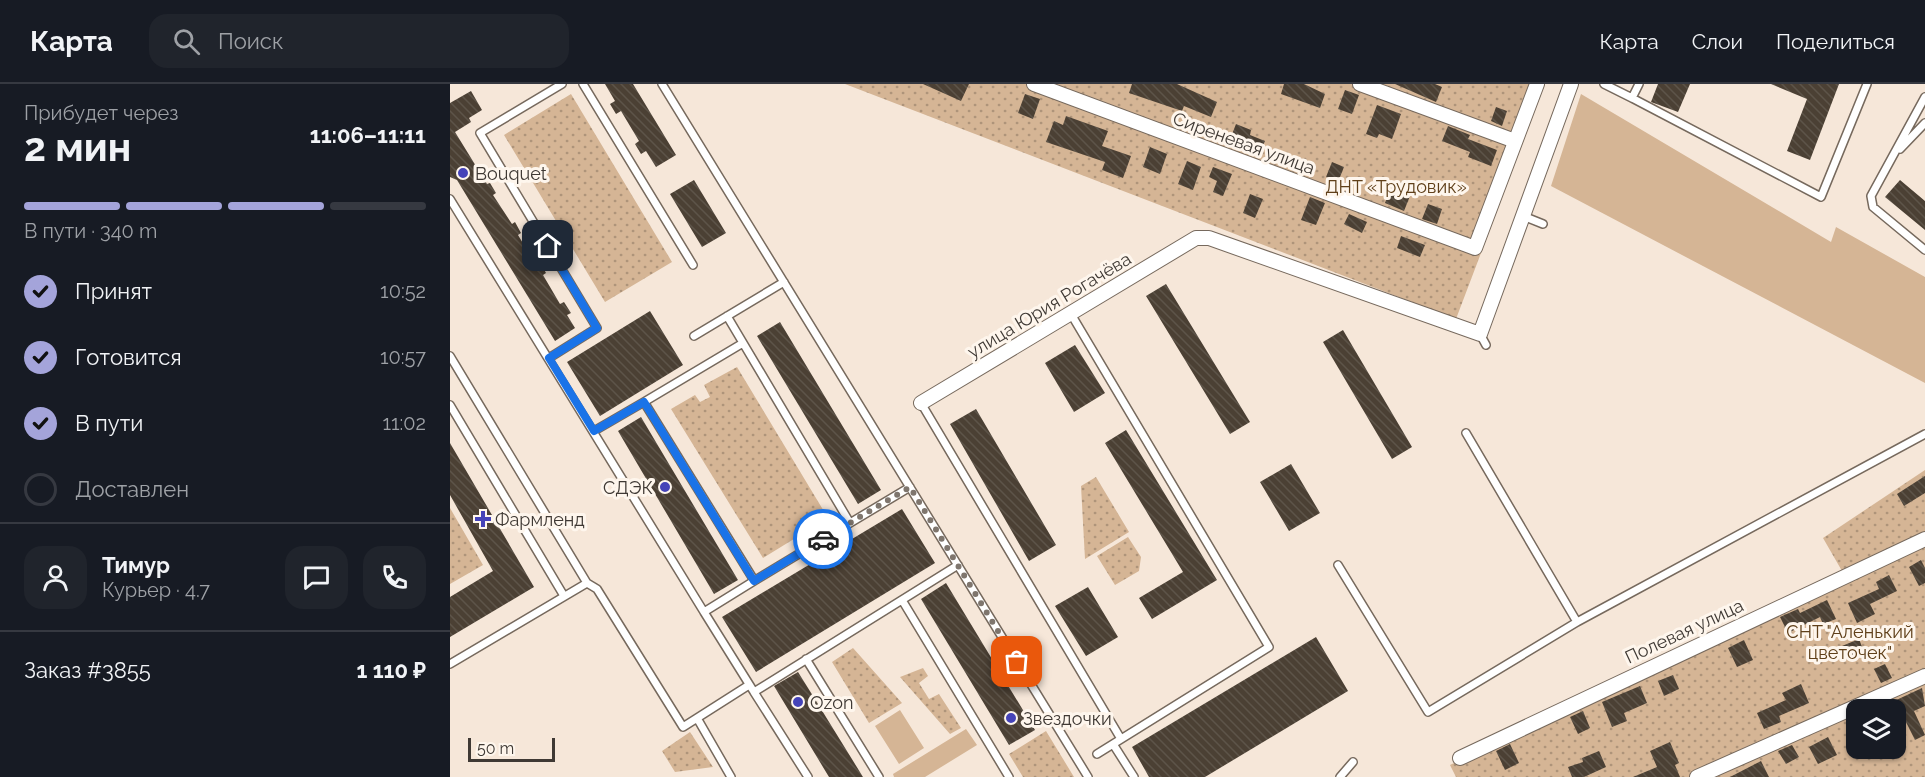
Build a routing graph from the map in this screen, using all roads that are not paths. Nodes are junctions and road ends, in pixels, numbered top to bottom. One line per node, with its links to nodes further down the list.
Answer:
1 (562, 84): 27 (lane)
2 (583, 84): 20 (lane)
3 (662, 84): 21 (lane)
4 (1034, 84): 14 (street, Сиреневая улица)
5 (1360, 84): 14 (street)
6 (1537, 84): 14 (street)
7 (1571, 84): 17 (street)
8 (1604, 84): 12 (lane)
9 (1639, 84): 12 (lane)
10 (1867, 84): 12 (lane)
11 (1925, 97): 15 (lane)
12 (1632, 98)
13 (1925, 123): 15 (lane)
14 (1515, 141)
15 (1892, 157): 19 (lane)
16 (450, 199): 27 (lane)
17 (1523, 216): 18 (lane); 22 (street, улица Юрия Рогачёва)
18 (1543, 224)
19 (1925, 250)
20 (693, 265)
21 (784, 282): 23 (lane); 34 (lane)
22 (1071, 314): 29 (street, улица Юрия Рогачёва); 50 (lane)
23 (727, 316): 24 (lane); 25 (lane)
24 (694, 336)
25 (743, 343): 28 (lane); 35 (lane)
26 (450, 356): 40 (lane)
27 (549, 358): 31 (lane)
28 (644, 402): 31 (lane); 39 (lane)
29 (921, 403): 50 (lane)
30 (450, 405): 41 (lane)
31 (594, 431): 43 (lane)
32 (1466, 433): 44 (lane)
33 (1925, 434): 44 (lane)
34 (910, 487): 35 (lane); 37 (lane)
35 (850, 523): 39 (lane)
36 (1925, 539): 53 (street, Полевая улица)
37 (958, 565): 42 (lane); 59 (lane)
38 (1338, 565): 44 (lane)
39 (754, 581): 43 (lane)
40 (587, 582): 41 (lane); 49 (lane)
41 (564, 596): 46 (lane)
42 (902, 600): 45 (lane); 58 (lane)
43 (704, 612): 48 (lane)
44 (1577, 622)
45 (807, 659): 48 (lane); 57 (lane)
46 (450, 664)
47 (1925, 676): 62 (street)
48 (751, 688): 49 (lane); 56 (lane)
49 (697, 718): 55 (lane)
50 (1121, 739): 51 (lane)
51 (1113, 744): 52 (lane); 60 (lane)
52 (1097, 754)
53 (1460, 758)
54 (1353, 762): 61 (lane)
55 (731, 777)
56 (808, 777)
57 (879, 777)
58 (1010, 777)
59 (1088, 777)
60 (1134, 777)
61 (1340, 777)
62 (1697, 777)

